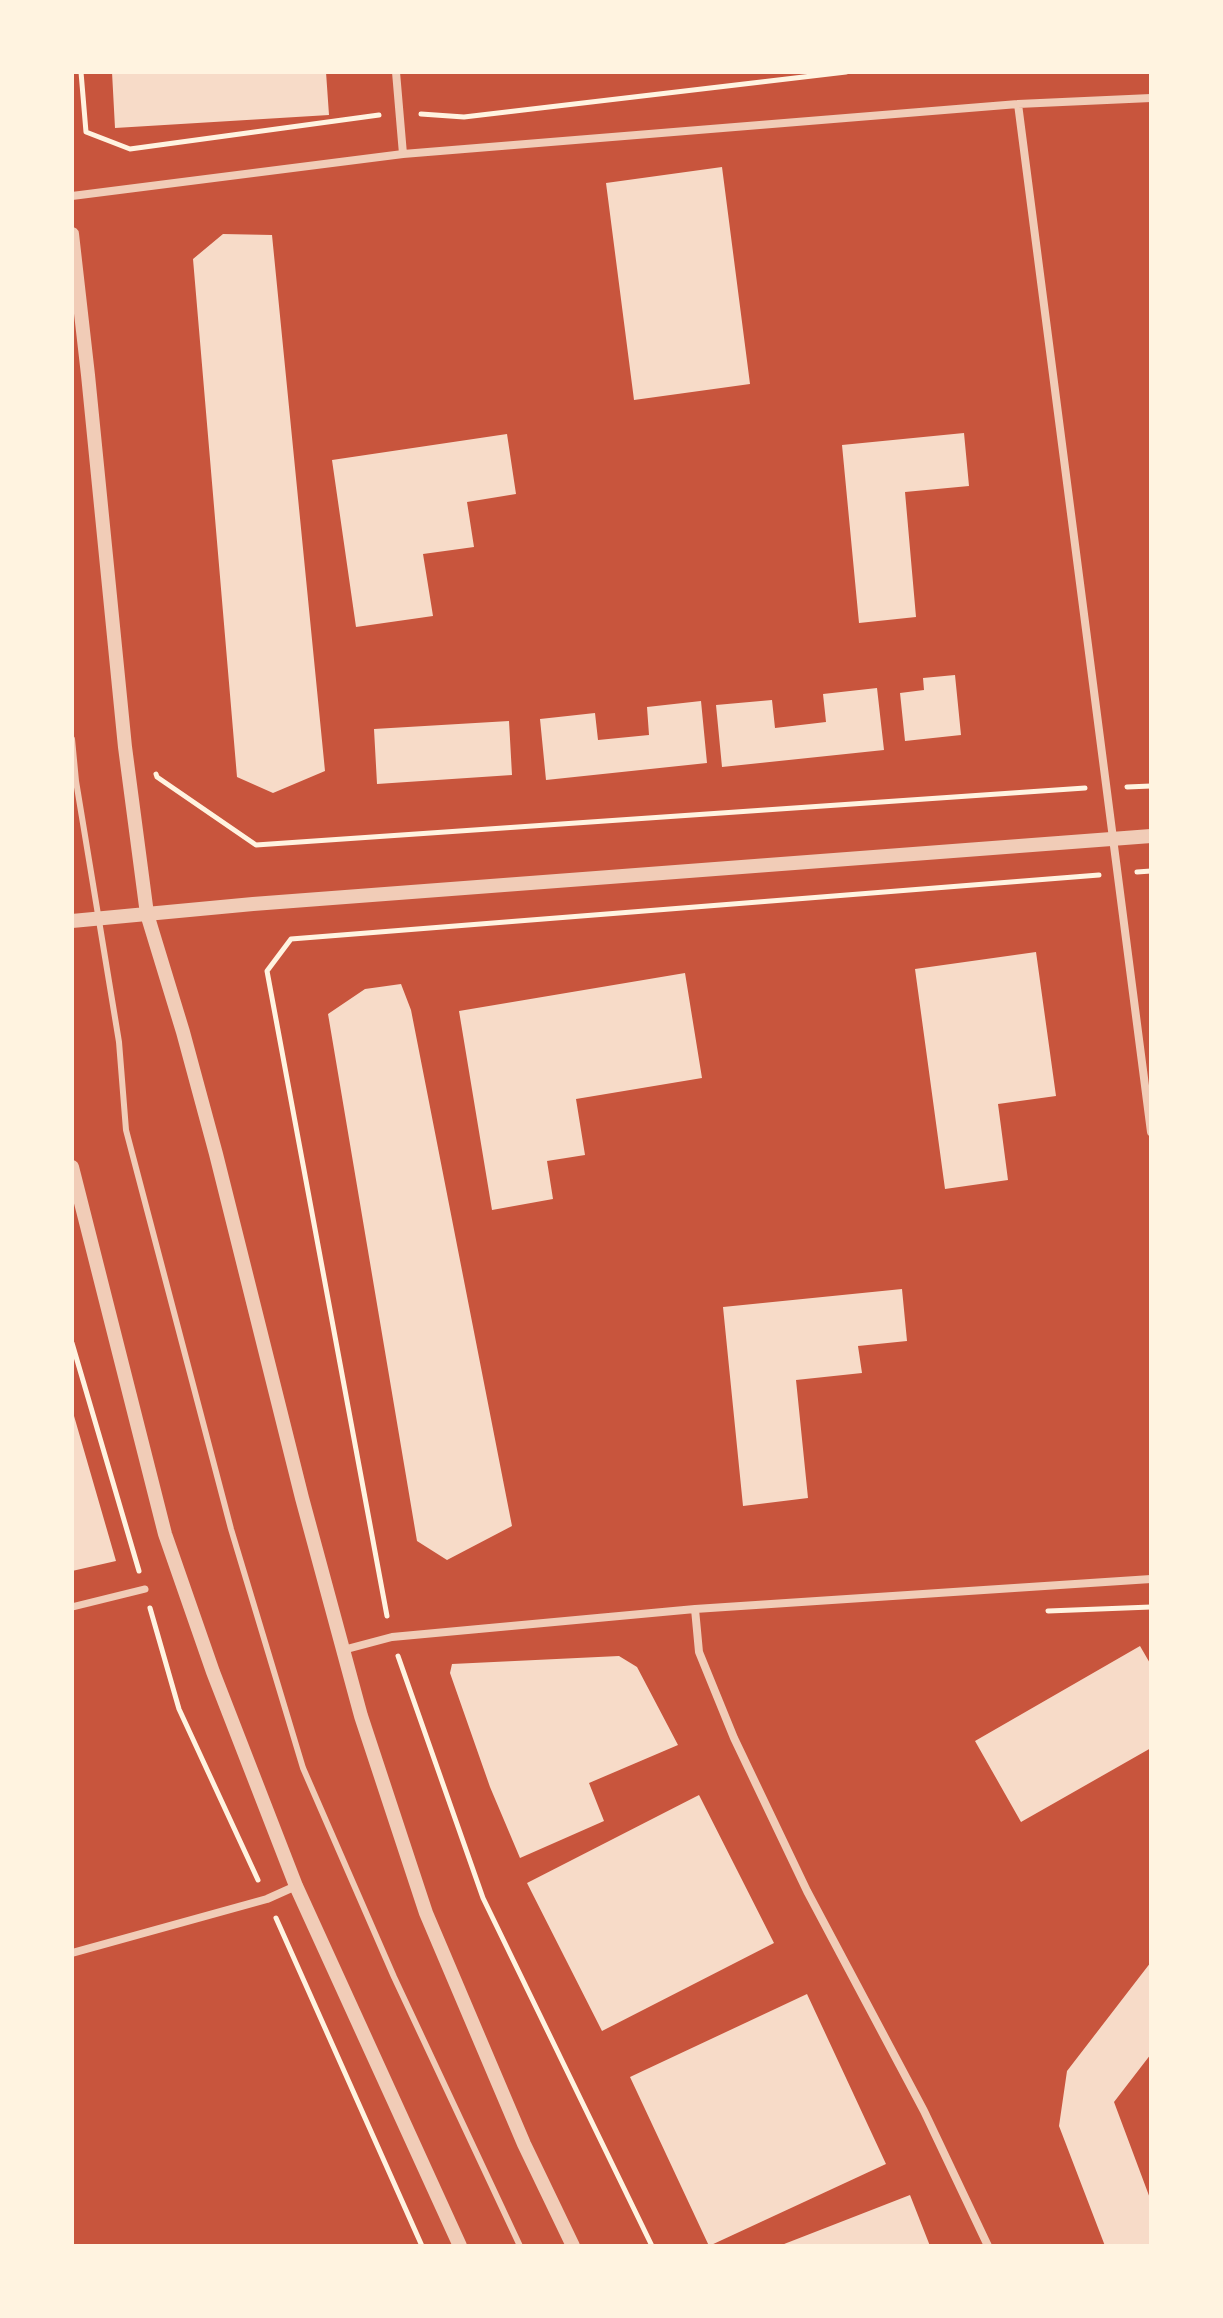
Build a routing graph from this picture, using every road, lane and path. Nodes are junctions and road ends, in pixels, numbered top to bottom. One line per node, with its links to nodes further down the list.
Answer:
1 (81, 72): 6 (path)
2 (396, 72): 6 (street)
3 (846, 72): 6 (path)
4 (1151, 98): 5 (street)
5 (1018, 104): 7 (street); 13 (street)
6 (400, 112): 7 (street)
7 (403, 154): 8 (street)
8 (72, 196)
9 (72, 234): 18 (street)
10 (72, 739): 19 (lane)
11 (157, 777): 13 (path)
12 (1151, 786): 13 (path)
13 (1105, 787): 15 (street)
14 (1151, 836): 15 (street)
15 (1112, 839): 17 (street); 18 (street)
16 (1151, 871): 17 (path)
17 (1117, 874): 21 (path); 22 (street)
18 (147, 914): 19 (street); 28 (street)
19 (98, 919): 20 (street); 32 (lane)
20 (72, 921)
21 (267, 971)
22 (1151, 1132)
23 (72, 1167): 29 (street)
24 (1151, 1579): 27 (street)
25 (145, 1589): 26 (street)
26 (72, 1607)
27 (695, 1609): 28 (street); 34 (street)
28 (343, 1650): 33 (street)
29 (296, 1886): 30 (street); 31 (street)
30 (72, 1953)
31 (460, 2246)
32 (520, 2246)
33 (573, 2246)
34 (988, 2246)

